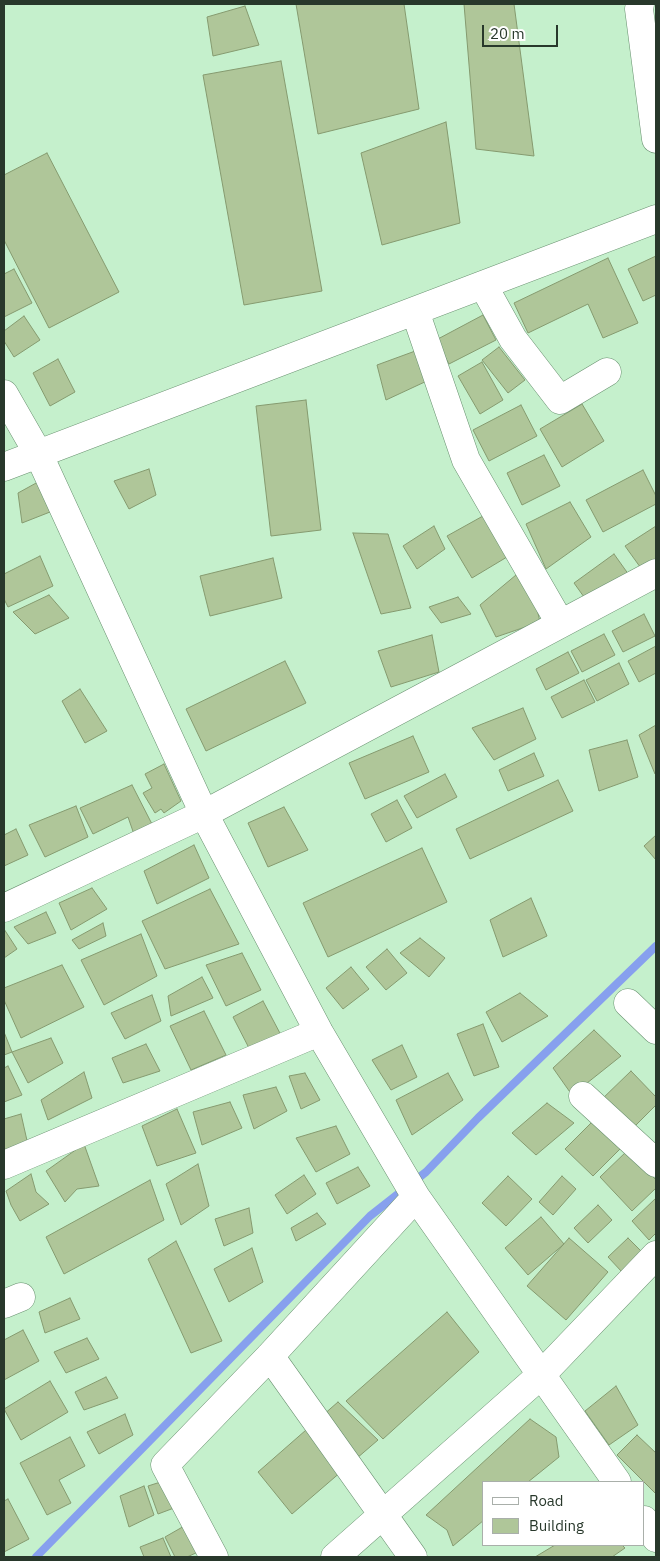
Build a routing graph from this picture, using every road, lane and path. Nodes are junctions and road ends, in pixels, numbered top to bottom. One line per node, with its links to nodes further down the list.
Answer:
1 (640, 4): 2 (street)
2 (656, 139)
3 (656, 219): 4 (street)
4 (483, 285): 5 (street); 6 (street)
5 (414, 311): 8 (street); 11 (street)
6 (607, 372)
7 (4, 394): 8 (street)
8 (39, 455): 9 (street); 12 (street)
9 (4, 468)
10 (656, 572): 11 (street)
11 (560, 624): 12 (street)
12 (204, 814): 13 (street); 16 (street)
13 (4, 908)
14 (628, 1002): 15 (street)
15 (656, 1030)
16 (319, 1032): 19 (street); 20 (street)
17 (583, 1096): 18 (street)
18 (656, 1163)
19 (4, 1165)
20 (416, 1197): 22 (street); 23 (street)
21 (656, 1255): 23 (street)
22 (270, 1356): 25 (street); 28 (street)
23 (542, 1374): 24 (street); 25 (street)
24 (617, 1481)
25 (382, 1515): 29 (street); 30 (street)
26 (645, 1522): 27 (street)
27 (656, 1538)
28 (214, 1557)
29 (335, 1557)
30 (413, 1557)

